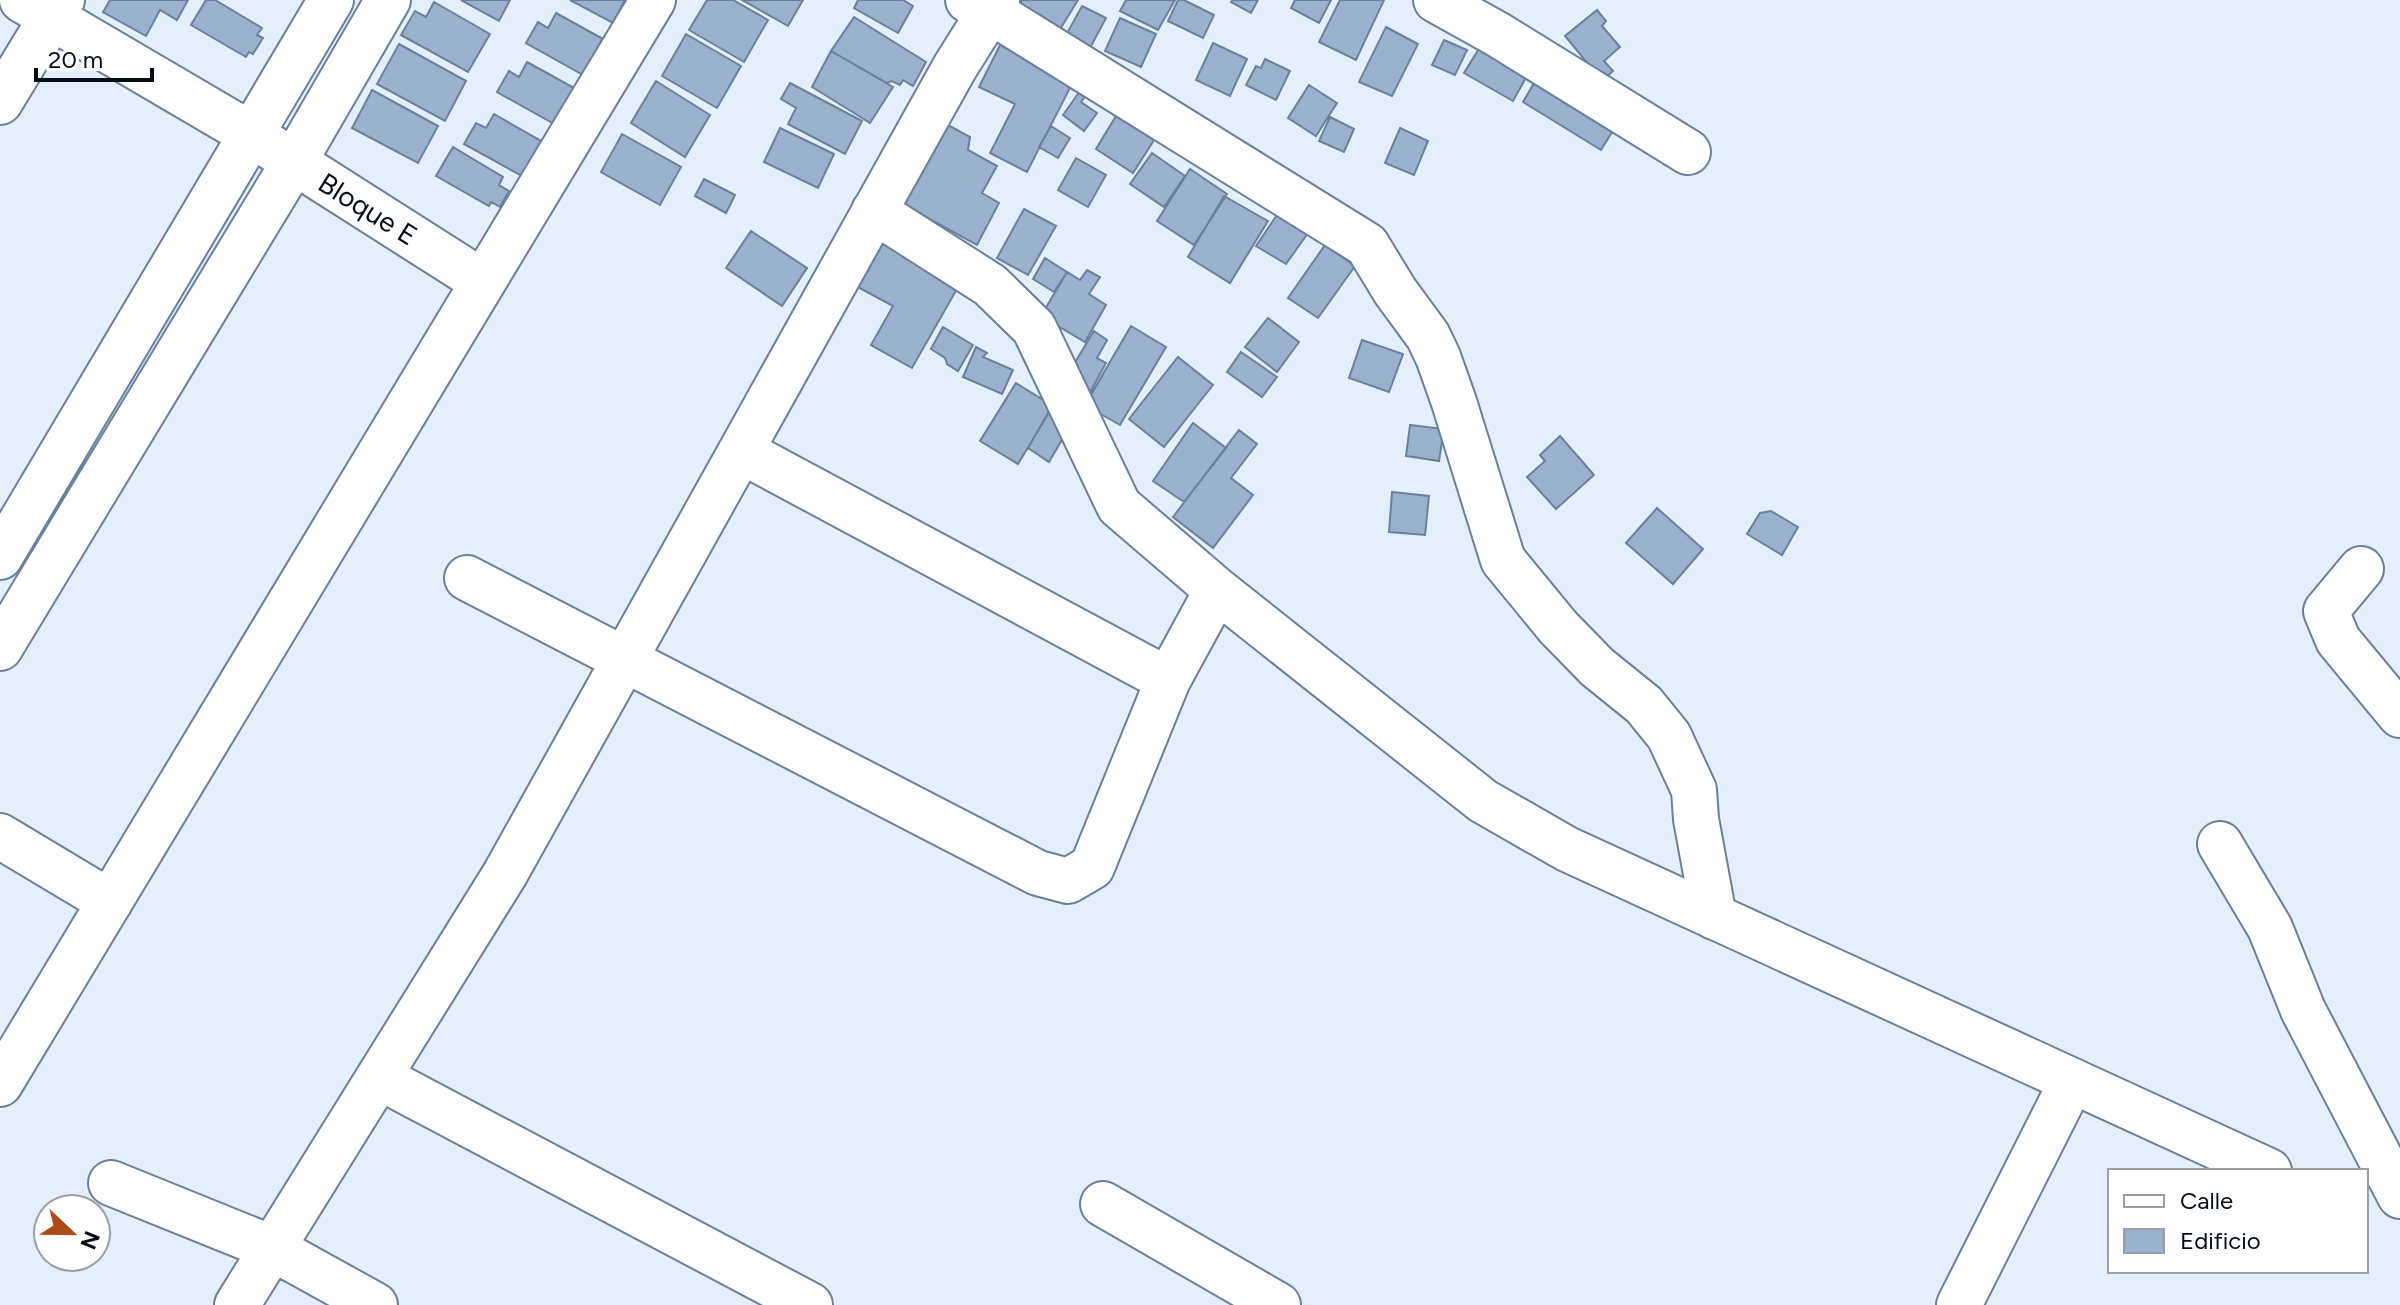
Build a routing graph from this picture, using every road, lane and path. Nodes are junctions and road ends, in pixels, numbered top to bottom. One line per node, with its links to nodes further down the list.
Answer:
1 (331, 0): 8 (street)
2 (388, 0): 10 (street)
3 (653, 0): 12 (street)
4 (1436, 0): 9 (street)
5 (985, 4): 11 (street); 25 (street)
6 (45, 6): 7 (street); 8 (street, Bloque E)
7 (0, 102)
8 (252, 135): 10 (street, Bloque E); 14 (street)
9 (1688, 152)
10 (294, 162): 12 (street, Bloque E); 18 (street)
11 (874, 211): 13 (street); 17 (street)
12 (483, 282): 24 (street)
13 (741, 451): 19 (street); 20 (street)
14 (0, 557)
15 (2361, 569): 21 (street)
16 (467, 578): 19 (street)
17 (1217, 590): 20 (street); 25 (street)
18 (0, 648)
19 (624, 660): 20 (street); 26 (street)
20 (1168, 680)
21 (2400, 715)
22 (0, 836): 24 (street)
23 (2220, 844): 29 (street)
24 (110, 902): 28 (street)
25 (1714, 917): 27 (street)
26 (379, 1077): 34 (street); 37 (street)
27 (2072, 1081): 30 (street); 39 (street)
28 (0, 1084)
29 (2379, 1157): 32 (street)
30 (2265, 1169)
31 (111, 1183): 34 (street)
32 (2400, 1196)
33 (1103, 1204): 38 (street)
34 (272, 1248): 35 (street); 36 (street)
35 (237, 1305)
36 (375, 1305)
37 (810, 1305)
38 (1278, 1305)
39 (1959, 1305)

